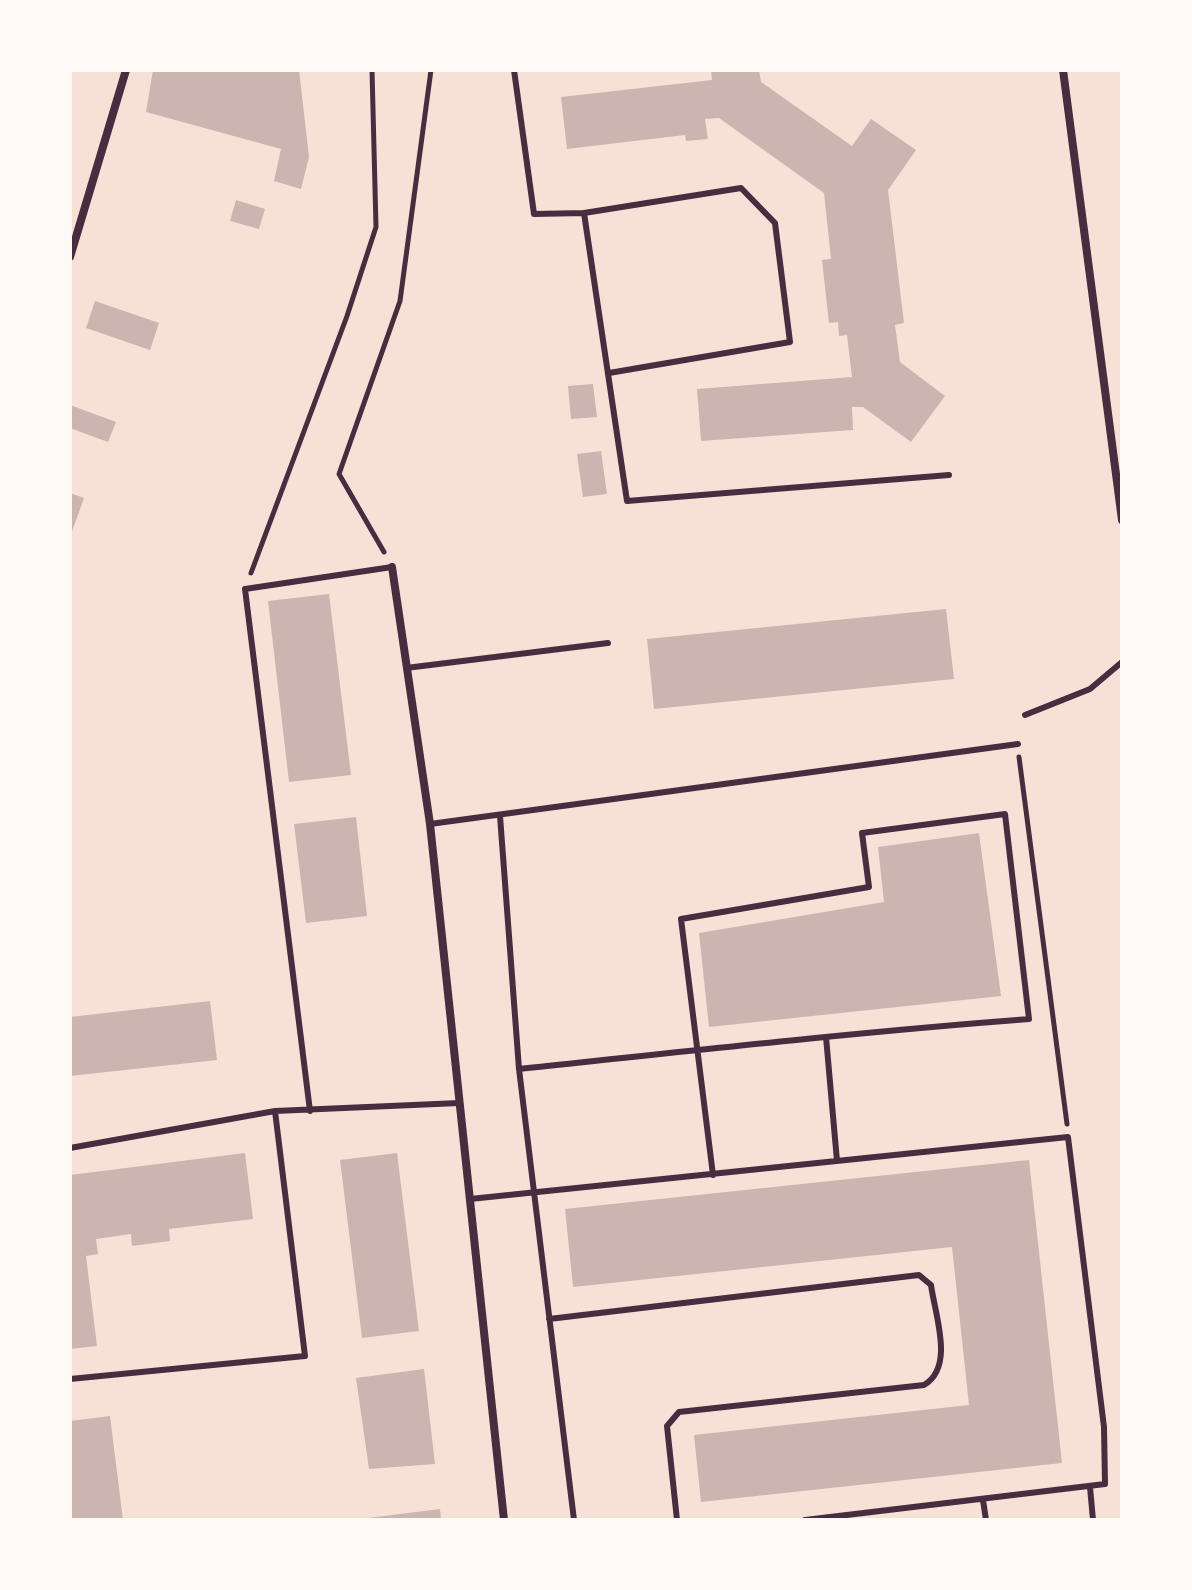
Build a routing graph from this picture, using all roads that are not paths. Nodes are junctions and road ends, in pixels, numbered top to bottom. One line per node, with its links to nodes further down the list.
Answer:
1 (126, 70): 5 (street)
2 (514, 70): 4 (lane)
3 (1063, 70): 8 (street)
4 (584, 213): 6 (lane); 6 (lane)
5 (70, 257)
6 (609, 373): 7 (lane)
7 (949, 475)
8 (1122, 520)
9 (392, 567): 12 (street); 22 (lane)
10 (608, 643): 12 (lane)
11 (1122, 662): 13 (lane)
12 (406, 668): 16 (street)
13 (1025, 715)
14 (1018, 744): 15 (lane)
15 (500, 816): 16 (lane); 19 (lane)
16 (430, 824): 20 (street)
17 (826, 1037): 18 (lane); 18 (lane); 24 (lane)
18 (696, 1051): 19 (lane); 25 (lane)
19 (519, 1069): 26 (lane)
20 (459, 1103): 22 (lane); 27 (street)
21 (275, 1111): 22 (lane); 23 (lane); 29 (lane)
22 (310, 1111)
23 (70, 1148)
24 (837, 1161): 25 (lane); 30 (lane)
25 (713, 1175): 26 (lane)
26 (535, 1193): 27 (lane); 28 (lane)
27 (470, 1199): 33 (street)
28 (549, 1319): 34 (lane); 35 (lane)
29 (70, 1379)
30 (1090, 1487): 31 (lane); 39 (lane)
31 (983, 1500): 32 (lane); 38 (lane)
32 (882, 1512): 36 (lane); 37 (lane)
33 (504, 1520)
34 (574, 1520)
35 (677, 1520)
36 (805, 1520)
37 (883, 1520)
38 (986, 1520)
39 (1093, 1520)

